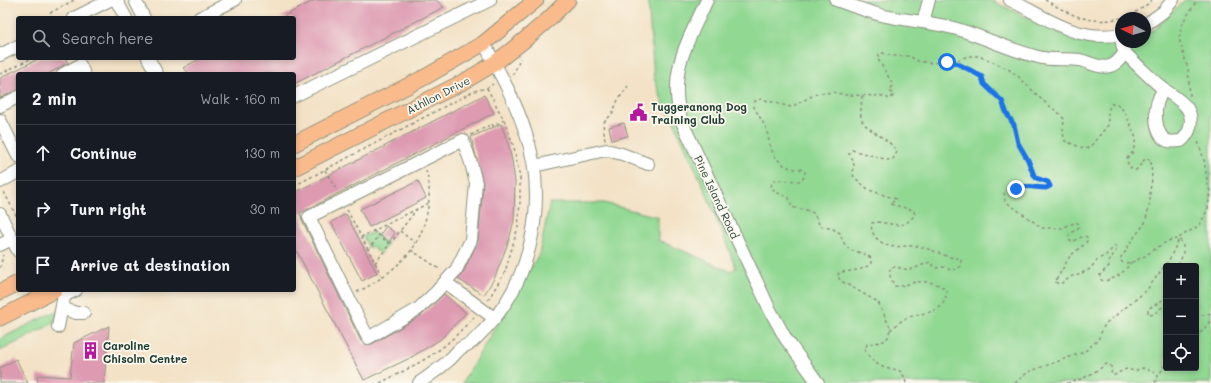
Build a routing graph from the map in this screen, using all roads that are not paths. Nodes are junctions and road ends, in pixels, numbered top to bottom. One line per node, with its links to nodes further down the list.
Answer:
1 (110, 0): 13 (street)
2 (116, 0): 14 (street)
3 (135, 0): 15 (street)
4 (235, 0): 16 (street)
5 (490, 0): 31 (street)
6 (536, 0): 20 (main road, Athllon Drive)
7 (568, 0): 26 (main road, Athllon Drive)
8 (707, 0): 57 (street, Pine Island Road)
9 (836, 0): 18 (street)
10 (929, 0): 18 (street)
11 (1010, 0): 19 (street)
12 (1173, 0): 17 (street)
13 (78, 16)
14 (125, 16)
15 (143, 16)
16 (203, 16)
17 (1151, 21)
18 (923, 22): 22 (street)
19 (1115, 38)
20 (484, 43): 26 (street); 35 (main road, Athllon Drive)
21 (16, 47): 24 (street)
22 (1121, 48)
23 (1129, 48): 30 (street)
24 (0, 56)
25 (149, 60): 29 (street)
26 (495, 63): 38 (street); 39 (main road, Athllon Drive)
27 (80, 66): 28 (street)
28 (67, 72)
29 (156, 72)
30 (1164, 89): 30 (street)
31 (296, 95)
32 (16, 98): 33 (street)
33 (0, 106)
34 (0, 120): 36 (street)
35 (296, 143)
36 (16, 152)
37 (648, 164): 38 (street)
38 (534, 166): 54 (street)
39 (296, 167)
40 (16, 174): 41 (street)
41 (2, 186)
42 (0, 214): 43 (street)
43 (12, 239): 44 (street); 45 (street)
44 (0, 245)
45 (16, 247)
46 (448, 279): 46 (street); 54 (street)
47 (16, 284): 48 (main road)
48 (0, 292)
49 (33, 292): 53 (main road)
50 (72, 292): 51 (street)
51 (59, 295): 52 (street); 53 (main road); 55 (street)
52 (84, 313)
53 (5, 316)
54 (494, 318): 56 (street)
55 (58, 327)
56 (419, 383)
57 (818, 383)

